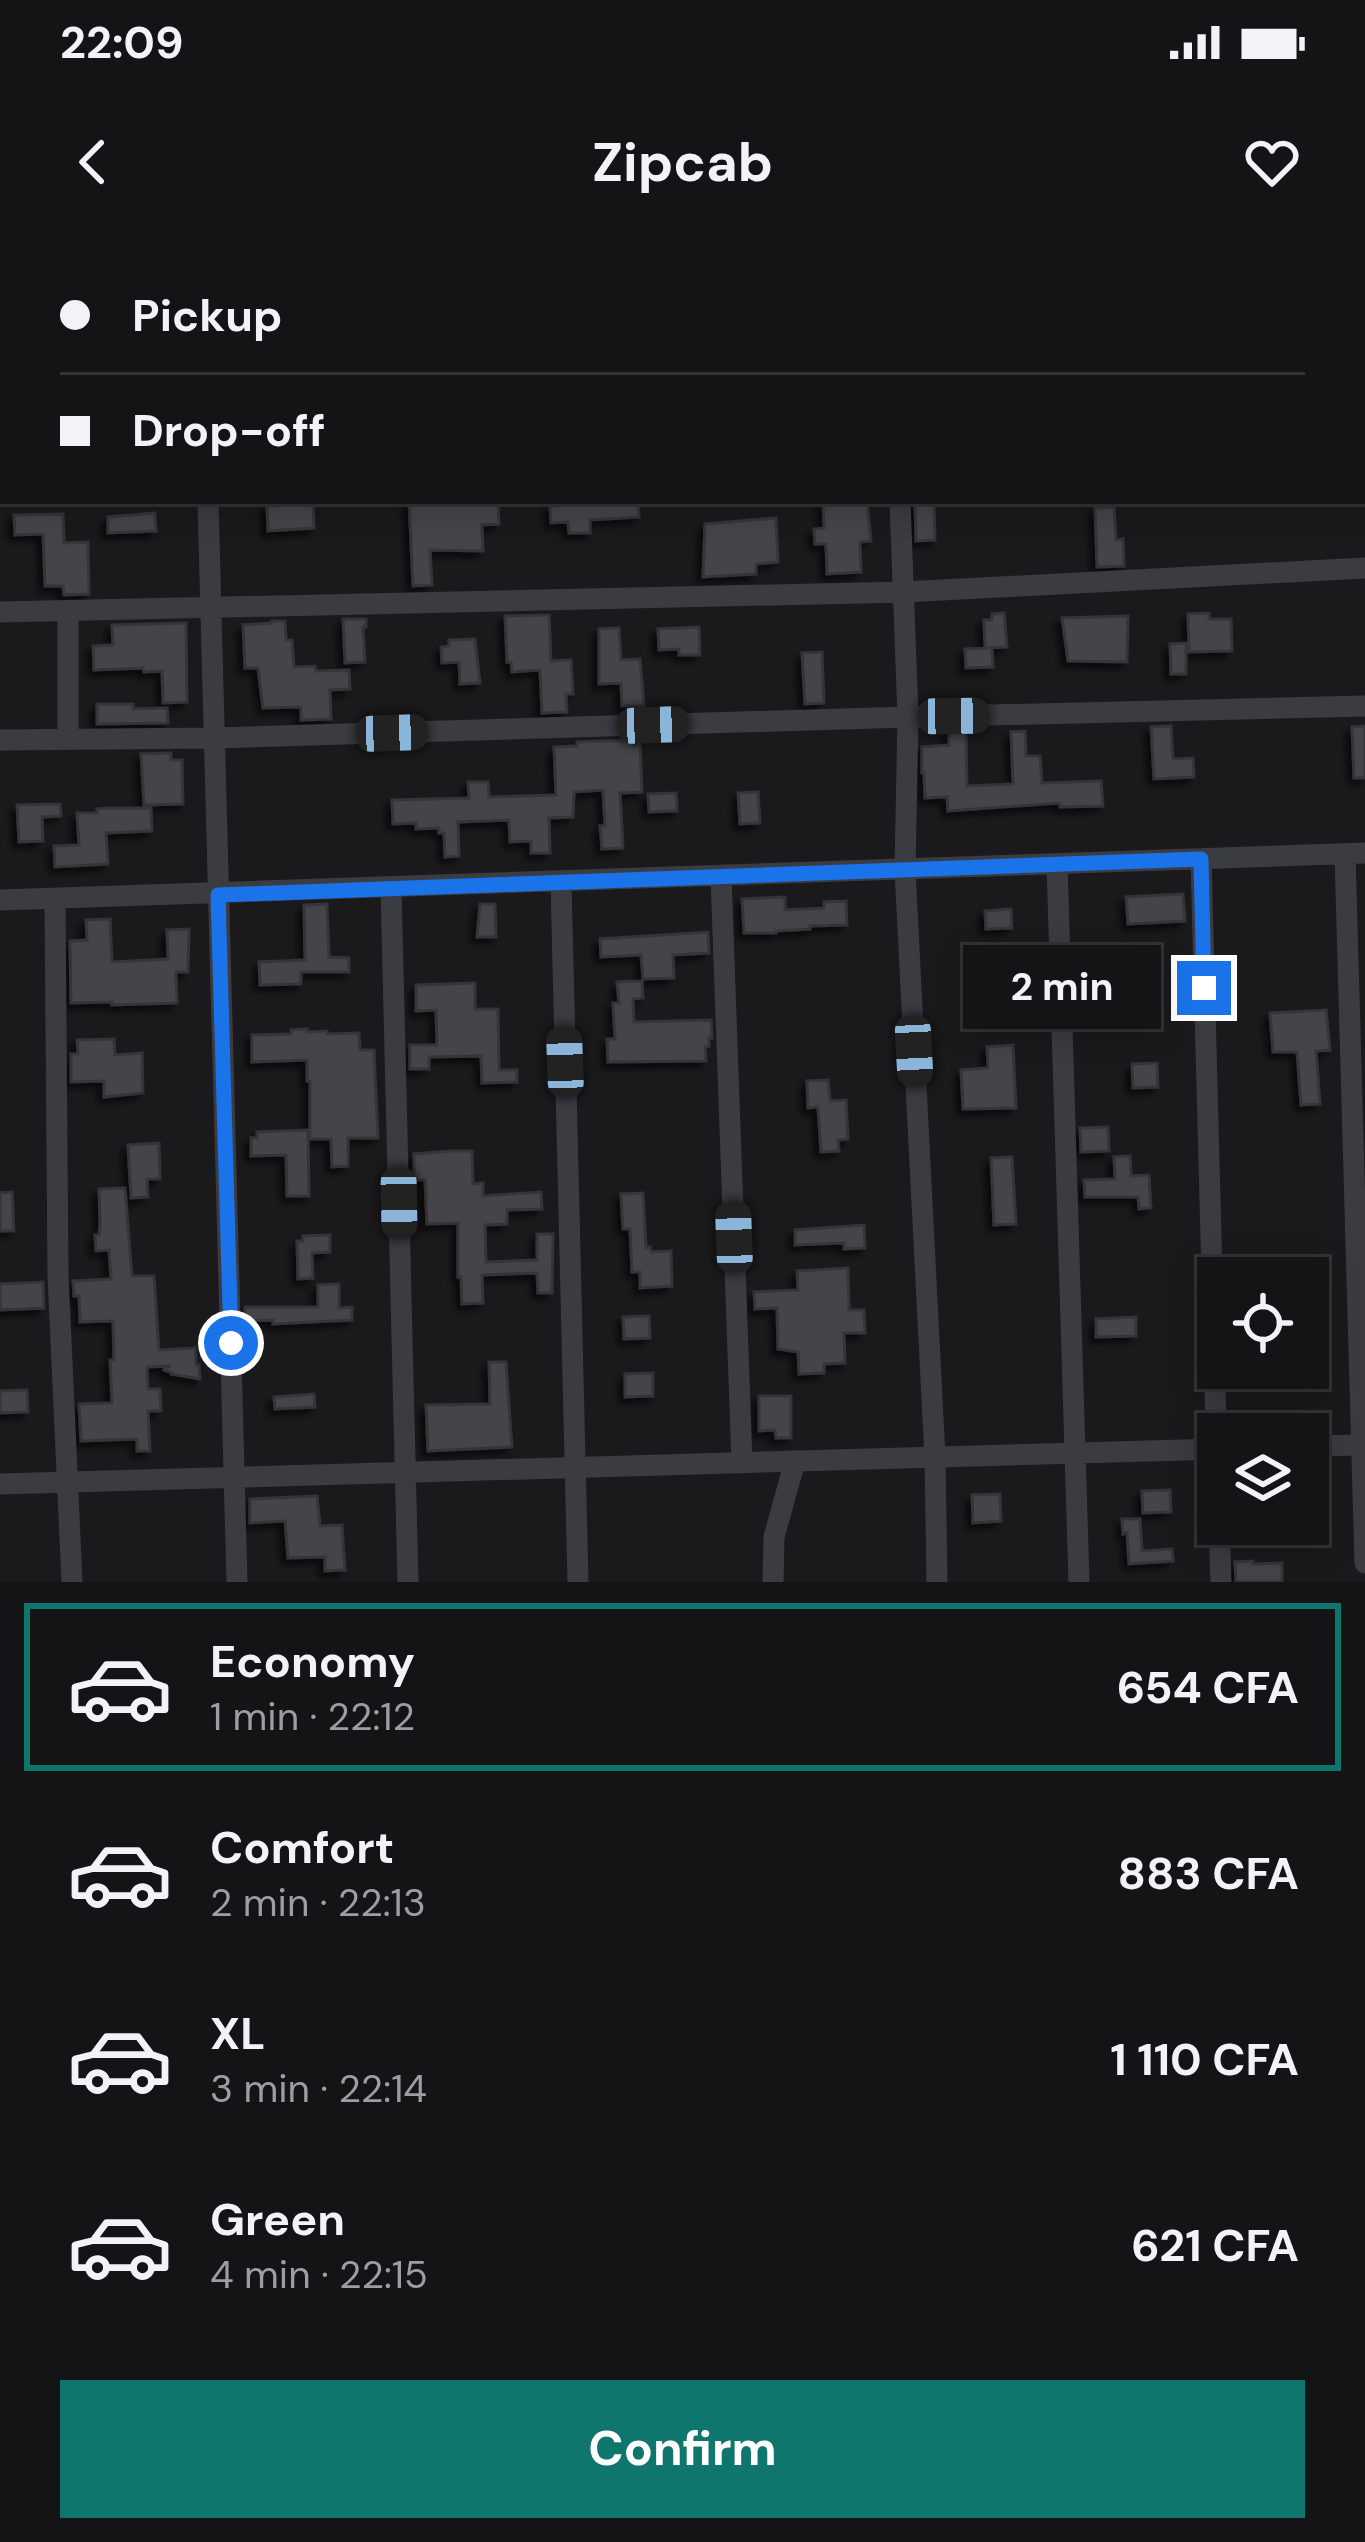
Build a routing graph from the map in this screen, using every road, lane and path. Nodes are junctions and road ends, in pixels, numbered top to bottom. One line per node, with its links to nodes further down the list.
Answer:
1 (208, 504): 5 (street)
2 (900, 504): 4 (street)
3 (1365, 568): 4 (street)
4 (904, 592): 5 (street); 9 (street)
5 (211, 606): 6 (street); 11 (street)
6 (68, 611): 7 (street); 10 (street)
7 (0, 612)
8 (1365, 706): 9 (street)
9 (908, 716): 11 (street); 16 (street)
10 (68, 738): 11 (street); 12 (street)
11 (215, 738): 20 (street)
12 (0, 740)
13 (1355, 854): 14 (street); 23 (street)
14 (1201, 859): 15 (street); 24 (street)
15 (1057, 864): 16 (street); 28 (street)
16 (905, 870): 17 (street); 29 (street)
17 (721, 877): 18 (street); 31 (street)
18 (560, 882): 19 (street); 32 (street)
19 (391, 888): 20 (street); 33 (street)
20 (218, 895): 21 (street); 34 (street)
21 (55, 898): 22 (street); 35 (street)
22 (0, 900)
23 (1357, 1008): 25 (street)
24 (1216, 1413)
25 (1363, 1445): 26 (street); 38 (street)
26 (1329, 1446)
27 (1197, 1450): 28 (street)
28 (1074, 1453): 29 (street); 45 (street)
29 (935, 1457): 30 (street); 44 (street)
30 (795, 1461): 31 (street); 43 (street)
31 (742, 1463): 32 (street)
32 (575, 1467): 33 (street); 42 (street)
33 (405, 1472): 34 (street); 41 (street)
34 (234, 1477): 35 (street); 40 (street)
35 (69, 1482): 36 (street); 39 (street)
36 (0, 1484)
37 (1220, 1545): 46 (street)
38 (1365, 1563)
39 (72, 1582)
40 (237, 1582)
41 (408, 1582)
42 (578, 1582)
43 (773, 1582)
44 (937, 1582)
45 (1079, 1582)
46 (1221, 1582)

